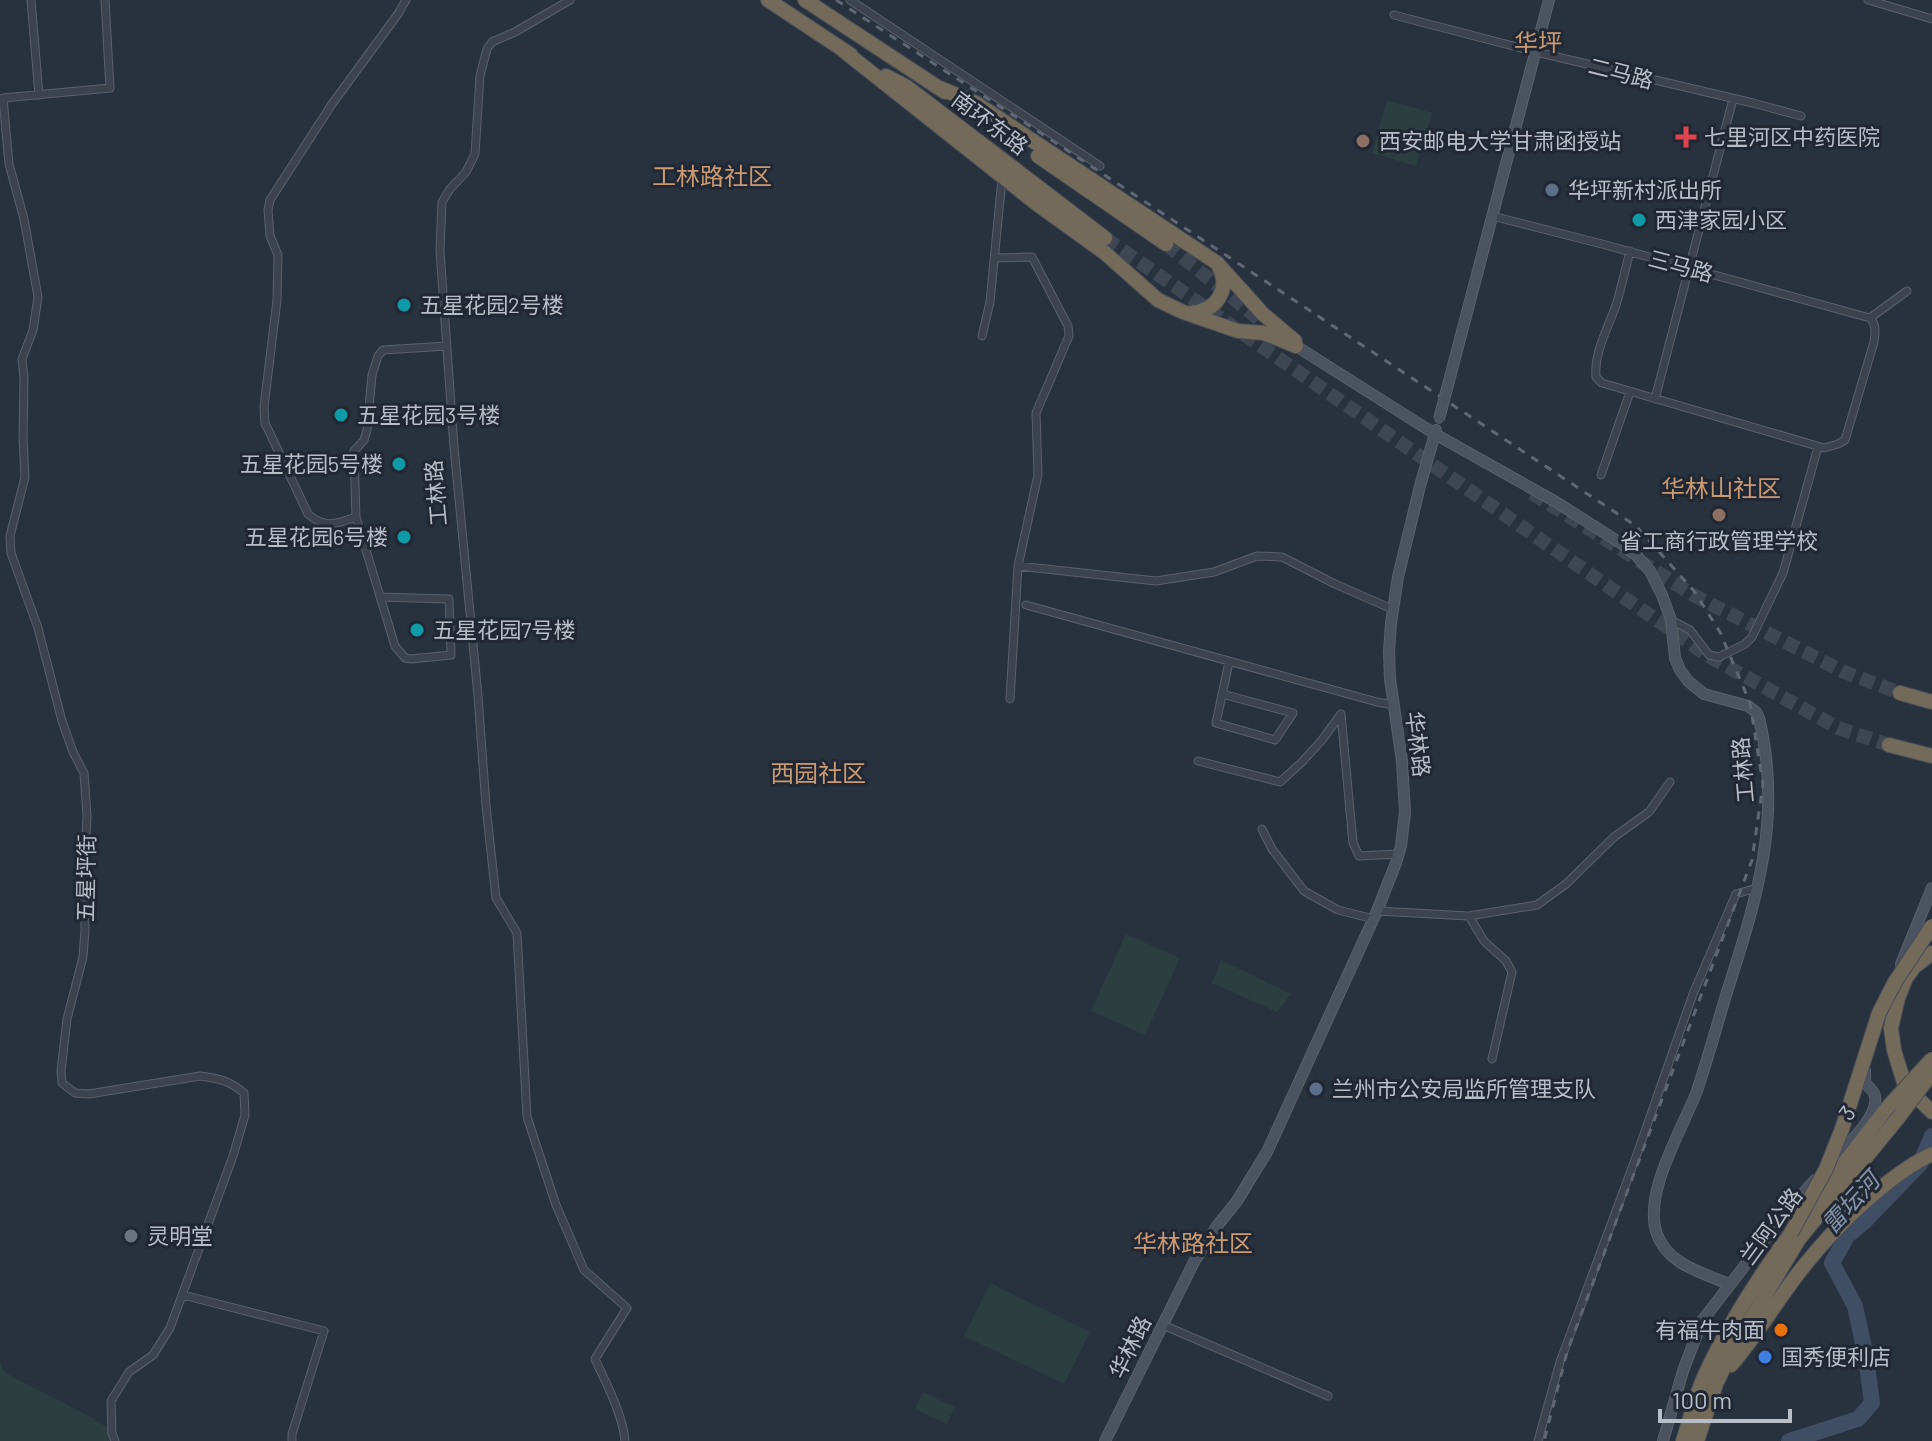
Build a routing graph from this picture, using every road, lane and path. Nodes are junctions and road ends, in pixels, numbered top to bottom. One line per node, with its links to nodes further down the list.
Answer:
1 (31, 0): 15 (street)
2 (105, 0): 15 (street, 五星坪街)
3 (406, 0): 41 (street)
4 (570, 0): 34 (street, 工林路)
5 (768, 0): 12 (highway)
6 (805, 0): 14 (highway)
7 (850, 0): 19 (street)
8 (1549, 0): 13 (street, 华林路)
9 (1868, 0): 11 (street)
10 (1394, 15): 13 (street, 二马路)
11 (1932, 19)
12 (844, 51): 22 (highway); 24 (highway, 南环东路)
13 (1536, 52): 16 (street, 二马路); 23 (street, 华林路)
14 (937, 87): 20 (highway); 25 (highway, 南环东路)
15 (39, 95): 17 (street, 五星坪街)
16 (1733, 99): 18 (street, 二马路); 29 (street)
17 (2, 115): 72 (street, 五星坪街)
18 (1801, 116)
19 (1063, 141): 20 (street); 21 (street)
20 (1053, 154): 28 (highway)
21 (1100, 166)
22 (1002, 177): 27 (street); 31 (highway)
23 (1492, 216): 26 (street, 三马路); 38 (street, 华林路, bridge)
24 (1105, 238)
25 (1166, 244)
26 (1630, 251): 29 (street, 三马路); 36 (street)
27 (996, 258): 33 (street); 42 (street)
28 (1217, 263): 31 (highway); 35 (highway)
29 (1688, 267): 32 (street, 三马路); 37 (street)
30 (1907, 291): 32 (street)
31 (1183, 312): 35 (highway)
32 (1870, 318): 39 (street)
33 (982, 336)
34 (447, 346): 41 (street); 78 (street, 工林路)
35 (1296, 346): 38 (street, 工林路)
36 (1630, 392): 37 (street); 40 (street)
37 (1655, 399): 39 (street)
38 (1435, 434): 45 (street, 华林路); 46 (street, 工林路)
39 (1818, 447): 46 (street)
40 (1601, 475)
41 (356, 517): 43 (street)
42 (1018, 566): 45 (street); 50 (street)
43 (380, 597): 43 (street)
44 (1026, 605): 47 (street)
45 (1392, 609): 52 (street, 华林路)
46 (1671, 620): 59 (street, 工林路)
47 (1229, 662): 49 (street); 52 (street)
48 (1900, 693): 51 (highway)
49 (1222, 694): 49 (street)
50 (1010, 699)
51 (1932, 702)
52 (1393, 705): 58 (street, 华林路)
53 (1889, 745): 54 (highway)
54 (1932, 756)
55 (1198, 761): 58 (street)
56 (1670, 782): 62 (street)
57 (1262, 829): 61 (street)
58 (1399, 854): 61 (street, 华林路)
59 (1757, 888): 71 (street, 工林路); 80 (street)
60 (1932, 888): 71 (street, 3)
61 (1376, 915): 62 (street); 73 (street, 华林路)
62 (1469, 916): 65 (street)
63 (1932, 926): 70 (highway, bridge)
64 (1932, 953): 68 (highway, bridge)
65 (1492, 1059)
66 (1932, 1059): 70 (highway, 兰阿公路, bridge)
67 (1932, 1073): 70 (highway, 兰阿公路, bridge)
68 (1932, 1112)
69 (1932, 1154): 74 (highway)
70 (1795, 1236): 74 (highway, 兰阿公路); 82 (highway, 兰阿公路)
71 (1729, 1284): 81 (street, 3)
72 (183, 1295): 76 (street, 五星坪街); 77 (street)
73 (1163, 1325): 75 (street); 79 (street, 华林路)
74 (1716, 1384): 83 (highway, 兰阿公路)
75 (1328, 1396)
76 (115, 1441)
77 (292, 1441)
78 (625, 1441)
79 (1105, 1441)
80 (1538, 1441)
81 (1663, 1441)
82 (1683, 1441)
83 (1697, 1441)

